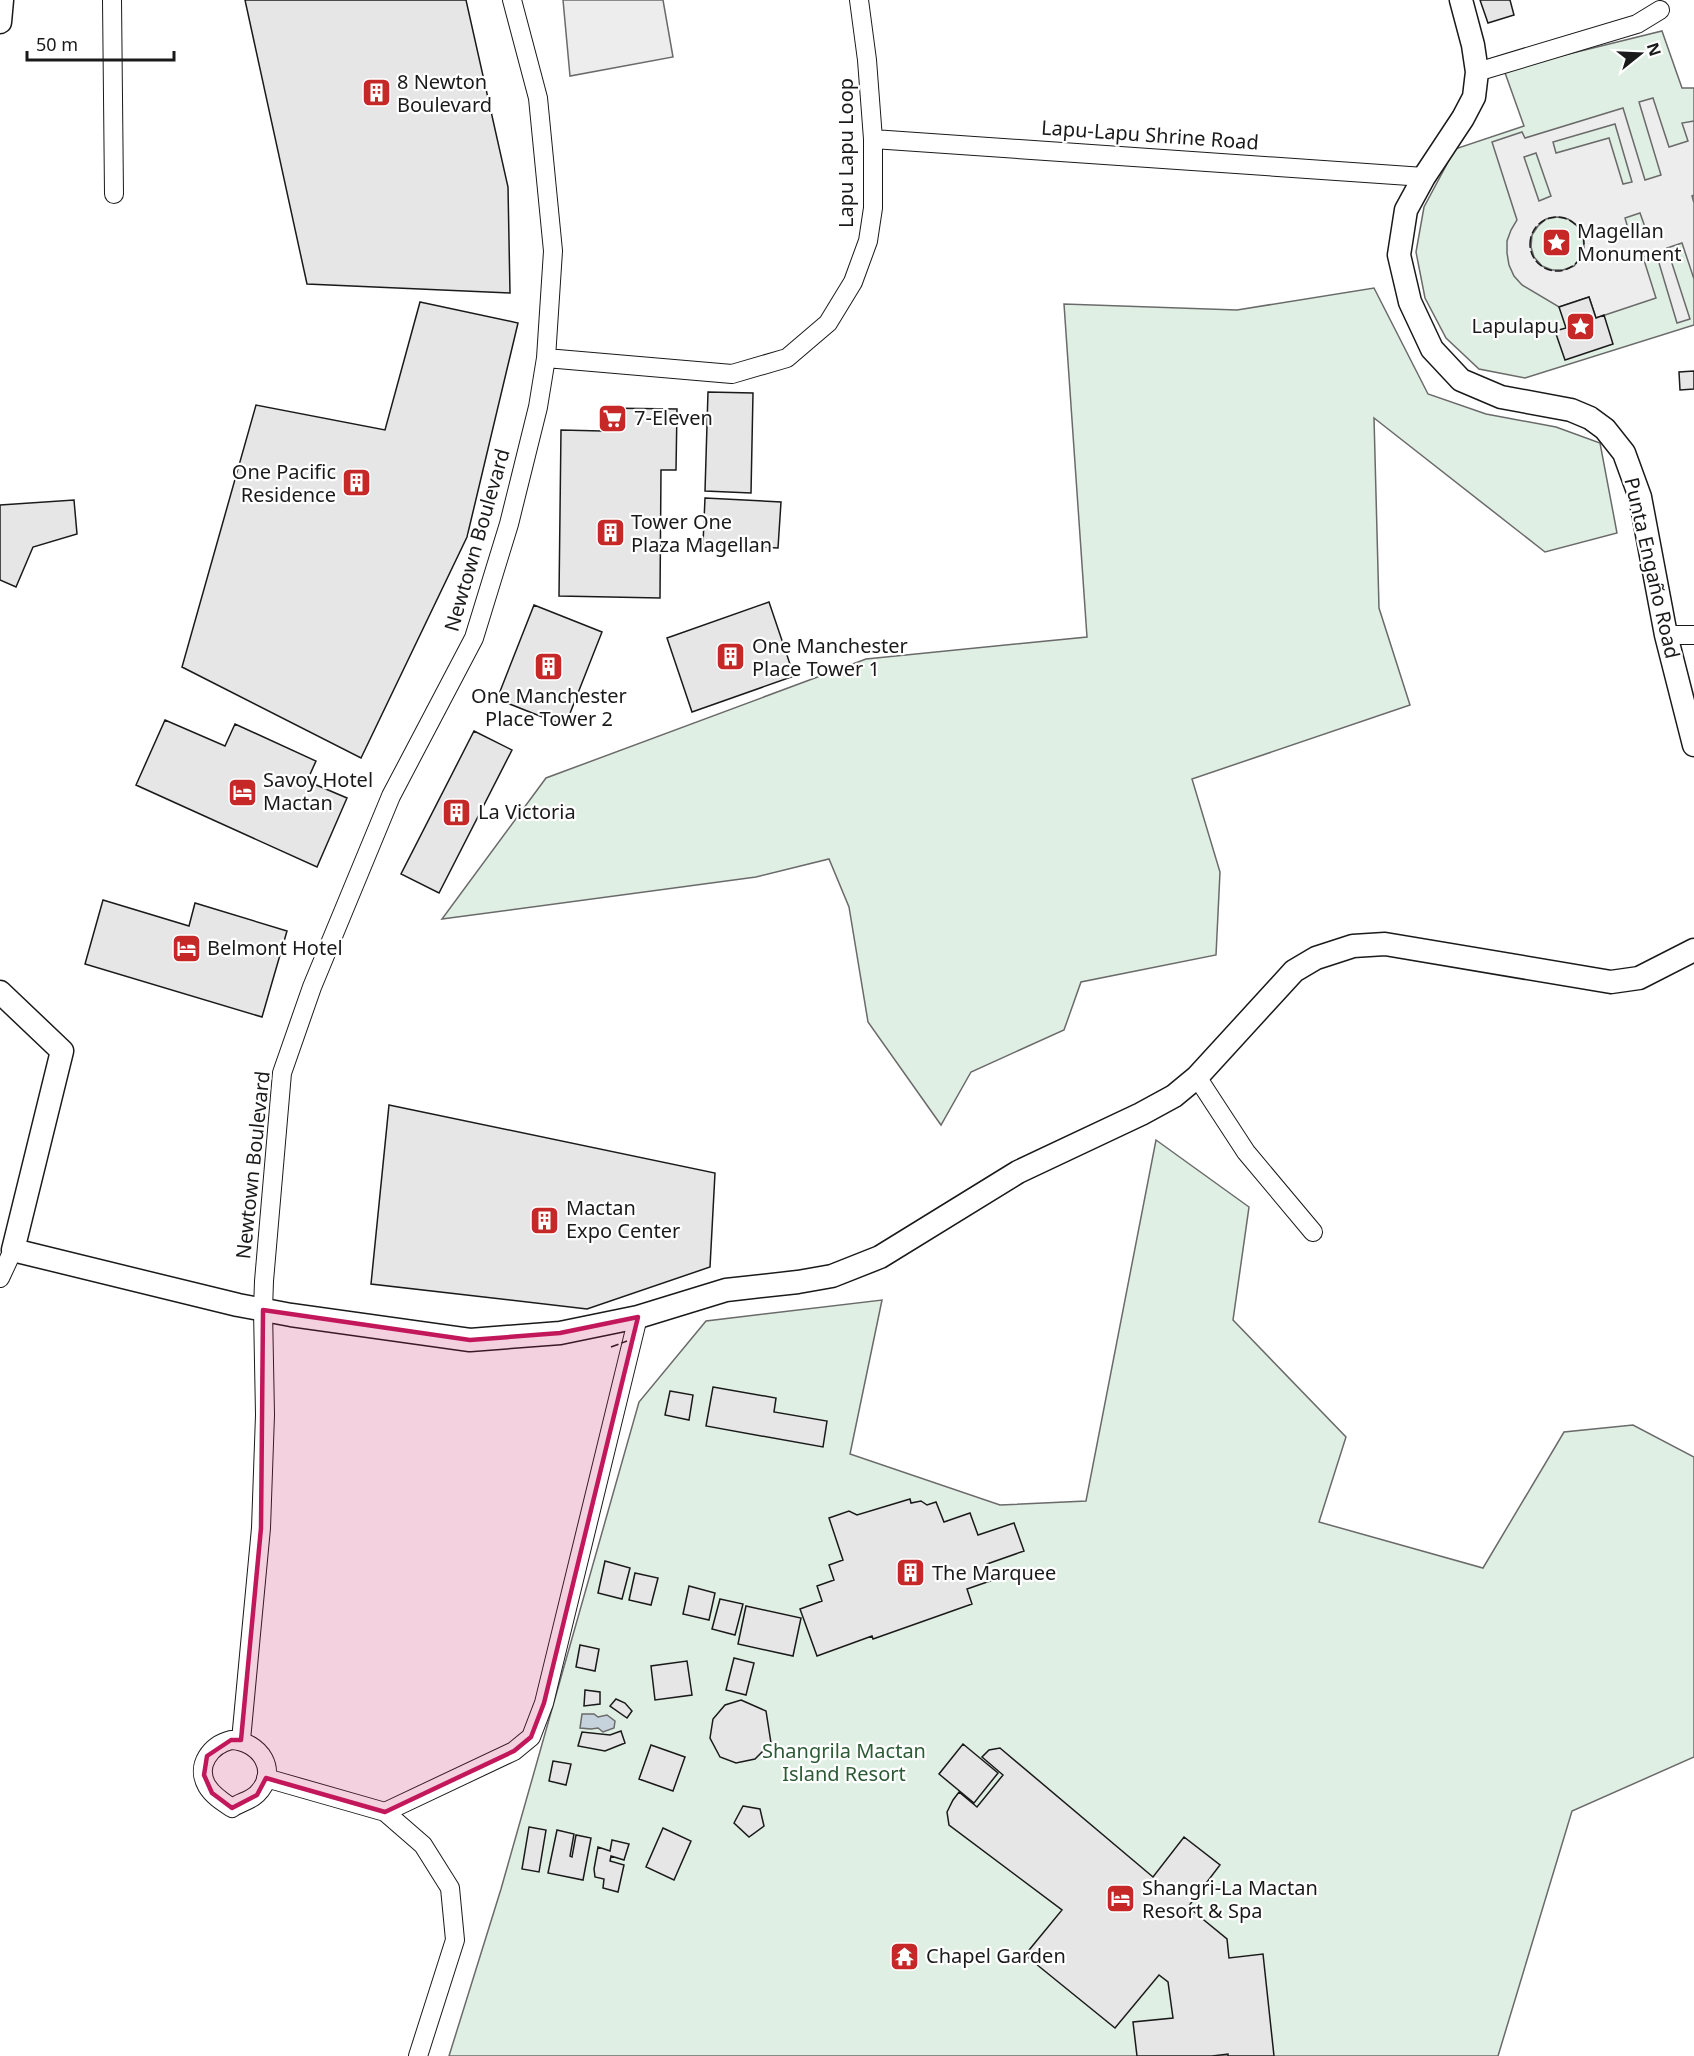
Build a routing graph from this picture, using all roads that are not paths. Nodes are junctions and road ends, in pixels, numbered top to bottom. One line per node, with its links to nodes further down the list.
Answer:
1 (2, 0): 7 (street)
2 (112, 0): 11 (street)
3 (512, 0): 12 (street, Newtown Boulevard)
4 (859, 0): 9 (street, Lapu Lapu Loop)
5 (1461, 0): 8 (street, Punta Engaño Road)
6 (1660, 10): 8 (street)
7 (0, 22)
8 (1477, 72): 10 (street, Punta Engaño Road)
9 (873, 138): 10 (street, Lapu-Lapu Shrine Road); 12 (street, Lapu Lapu Loop)
10 (1424, 177): 13 (street, Punta Engaño Road)
11 (114, 194)
12 (546, 358): 22 (street, Newtown Boulevard)
13 (1666, 635): 14 (street); 15 (street, Punta Engaño Road)
14 (1694, 635)
15 (1694, 746)
16 (1694, 950): 18 (street)
17 (0, 992): 20 (street)
18 (1197, 1077): 19 (street); 23 (street)
19 (1313, 1232)
20 (13, 1251): 21 (street); 22 (street)
21 (0, 1278)
22 (263, 1310): 23 (street); 24 (street, Newtown Boulevard)
23 (638, 1317): 26 (street)
24 (241, 1740): 25 (street); 25 (street)
25 (266, 1778): 26 (street)
26 (385, 1812): 27 (street)
27 (418, 2056)

